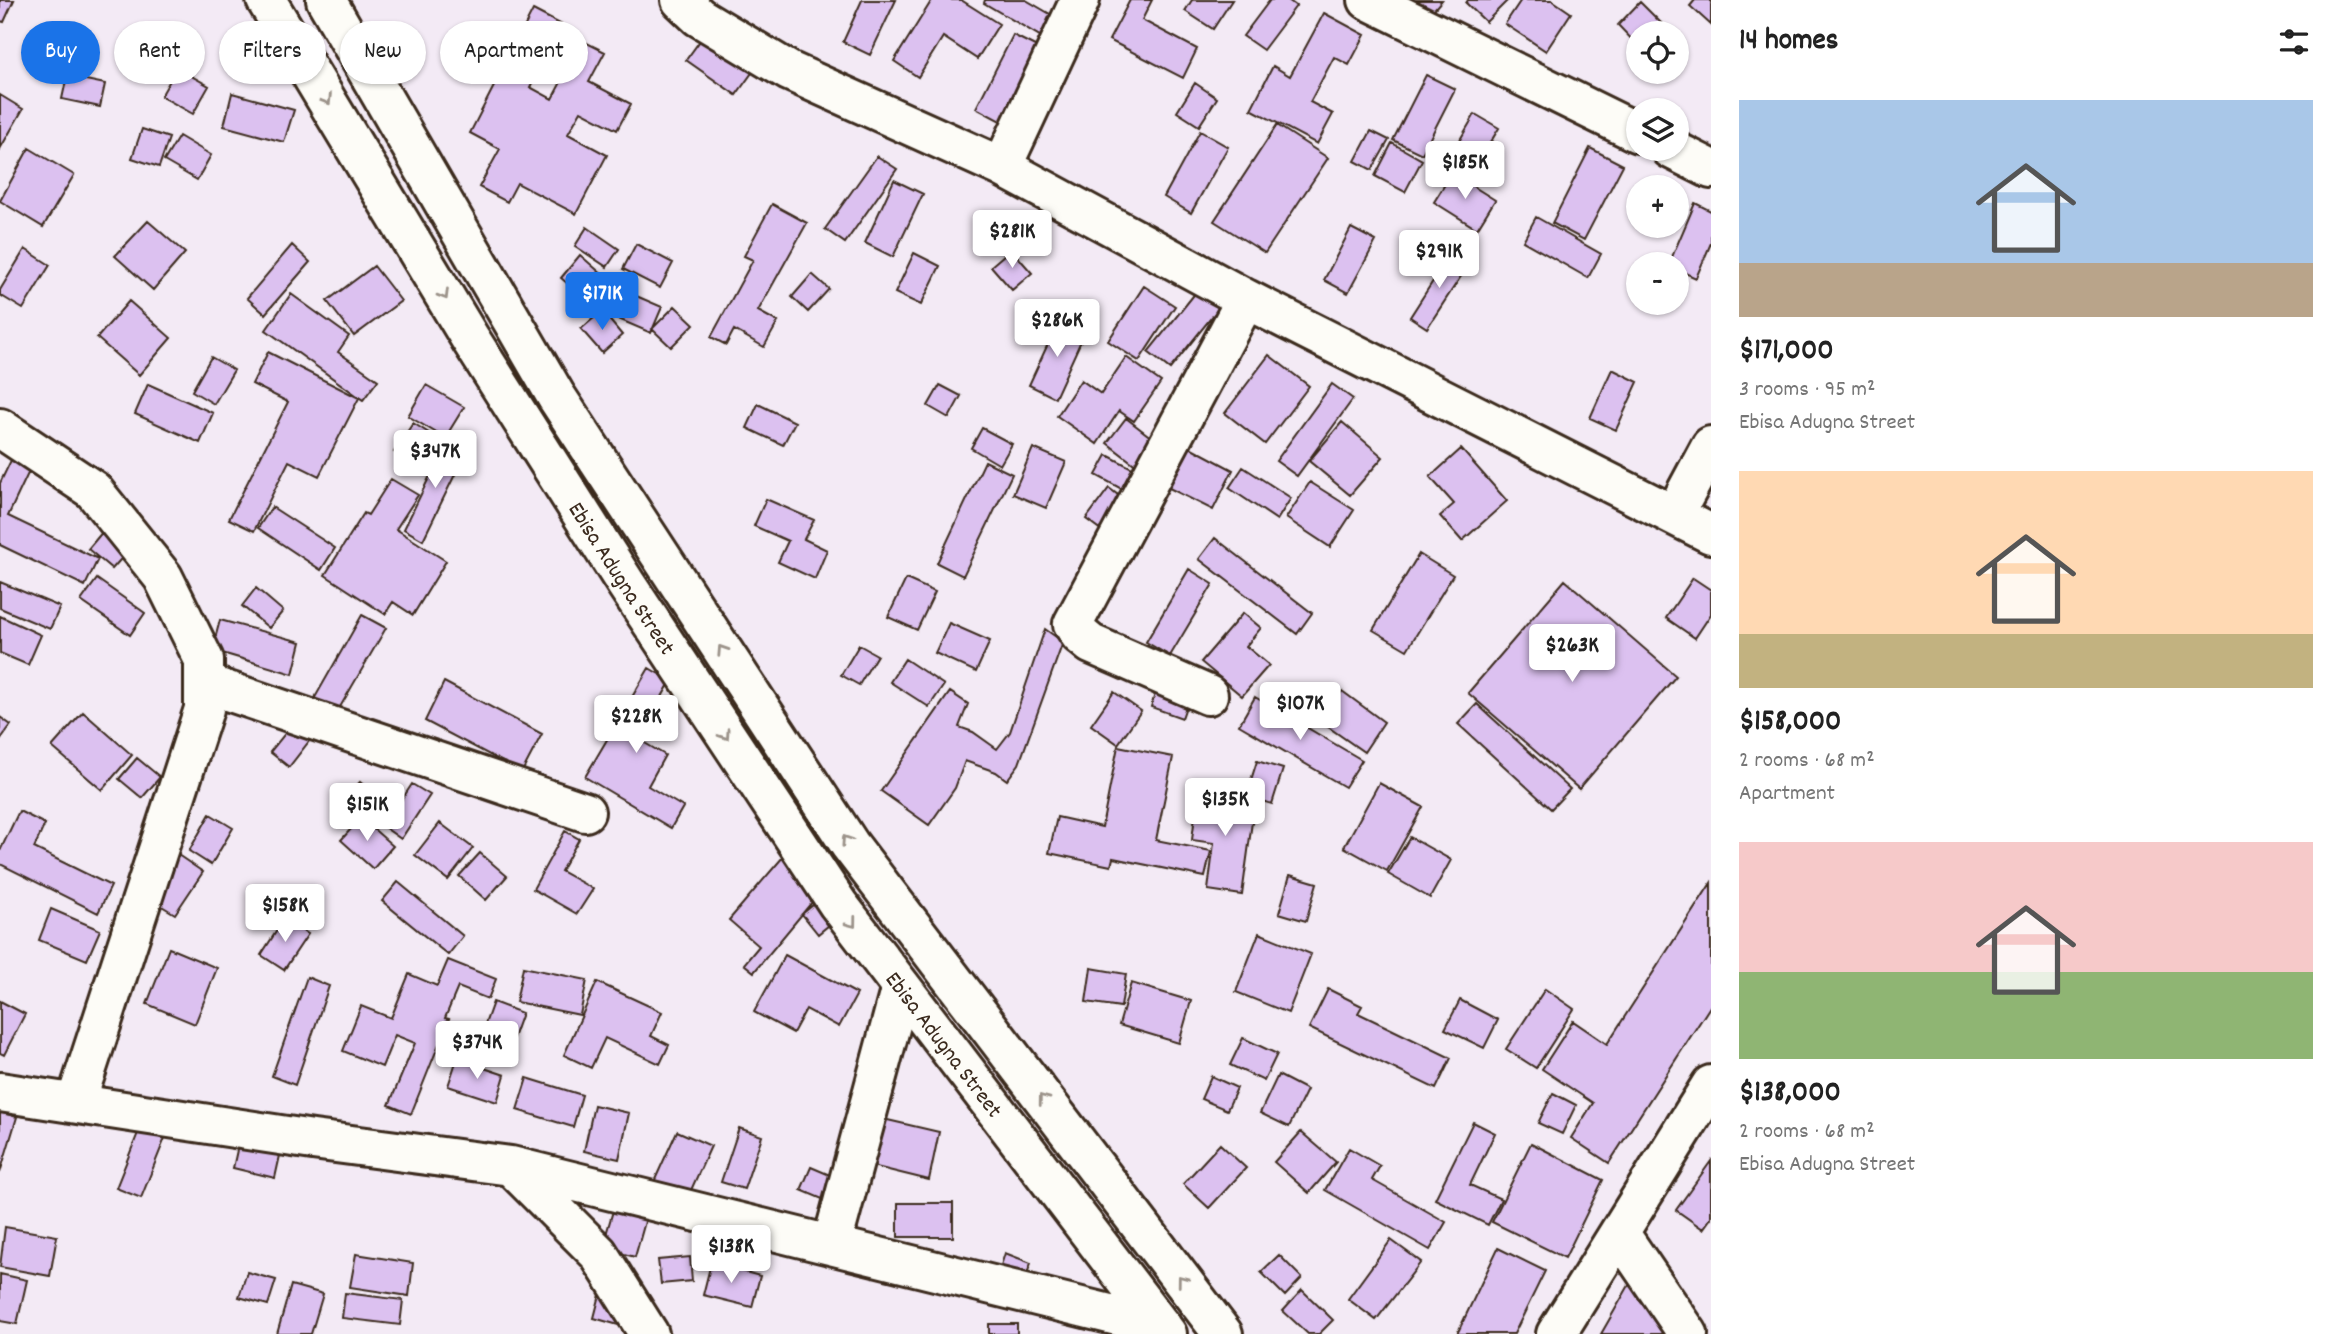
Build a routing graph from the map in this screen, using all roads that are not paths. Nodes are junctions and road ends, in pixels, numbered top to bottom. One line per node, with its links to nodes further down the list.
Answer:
1 (267, 0): 18 (street, Ebisa Adugna Street, one-way to 18)
2 (326, 0): 27 (street, Ebisa Adugna Street, one-way to 2)
3 (681, 0): 8 (street)
4 (1080, 0): 8 (street)
5 (1368, 0): 6 (street)
6 (1626, 127)
7 (1689, 158): 9 (street)
8 (1002, 167): 10 (street)
9 (1711, 169)
10 (1246, 299): 13 (street); 16 (street)
11 (0, 428): 15 (street)
12 (1711, 446): 13 (street)
13 (1674, 515): 14 (street)
14 (1711, 534)
15 (204, 683): 17 (street); 21 (street)
16 (1208, 695)
17 (585, 812)
18 (901, 987): 24 (street); 25 (street, Ebisa Adugna Street)
19 (1711, 1084): 23 (street)
20 (0, 1092): 21 (street)
21 (76, 1102): 22 (street)
22 (511, 1166): 24 (street); 26 (street)
23 (1620, 1234): 28 (street); 29 (street)
24 (832, 1244): 25 (street)
25 (1164, 1330)
26 (649, 1334)
27 (1223, 1334)
28 (1556, 1334)
29 (1688, 1334)

